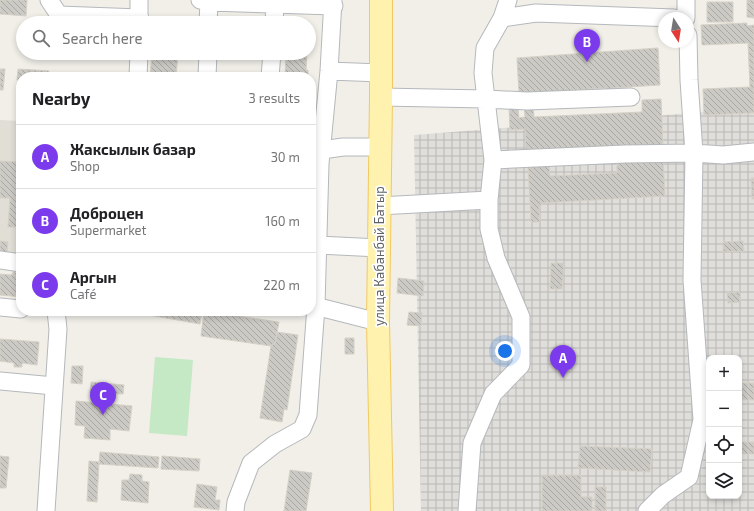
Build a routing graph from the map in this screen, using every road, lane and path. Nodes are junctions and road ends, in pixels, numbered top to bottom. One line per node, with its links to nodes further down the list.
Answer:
1 (49, 0): 10 (lane)
2 (139, 0): 11 (lane)
3 (381, 0): 24 (main road, улица Кабанбай Батыр)
4 (508, 0): 15 (lane)
5 (686, 0): 9 (lane)
6 (204, 1): 8 (lane); 12 (lane)
7 (334, 3): 8 (lane); 20 (lane)
8 (275, 4): 13 (lane)
9 (686, 12)
10 (72, 16)
11 (140, 16)
12 (207, 16)
13 (274, 16)
14 (658, 17): 15 (lane)
15 (502, 18): 27 (lane)
16 (688, 48): 30 (lane)
17 (139, 60): 21 (lane)
18 (208, 60): 22 (lane)
19 (271, 60): 23 (lane)
20 (329, 71): 24 (lane); 31 (lane)
21 (138, 72)
22 (207, 72)
23 (270, 72)
24 (381, 73): 25 (main road, улица Кабанбай Батыр)
25 (381, 97): 27 (lane); 28 (main road, улица Кабанбай Батыр)
26 (631, 97): 27 (lane)
27 (486, 99): 32 (lane)
28 (380, 147): 31 (lane); 34 (main road, улица Кабанбай Батыр)
29 (754, 152): 30 (lane)
30 (694, 153): 32 (lane); 52 (lane)
31 (318, 159): 35 (lane)
32 (493, 160): 33 (lane)
33 (489, 200): 34 (lane); 51 (lane)
34 (379, 206): 36 (main road, улица Кабанбай Батыр)
35 (318, 245): 36 (lane); 39 (lane)
36 (379, 248): 45 (main road, улица Кабанбай Батыр)
37 (0, 260): 38 (lane)
38 (16, 262)
39 (316, 269)
40 (0, 307): 42 (lane)
41 (316, 307): 45 (lane)
42 (16, 309)
43 (57, 316): 47 (lane)
44 (313, 316): 49 (lane)
45 (378, 322): 50 (main road, улица Кабанбай Батыр)
46 (0, 381): 47 (lane)
47 (54, 386): 48 (lane)
48 (46, 511)
49 (235, 511)
50 (382, 511)
51 (467, 511)
52 (647, 511)

